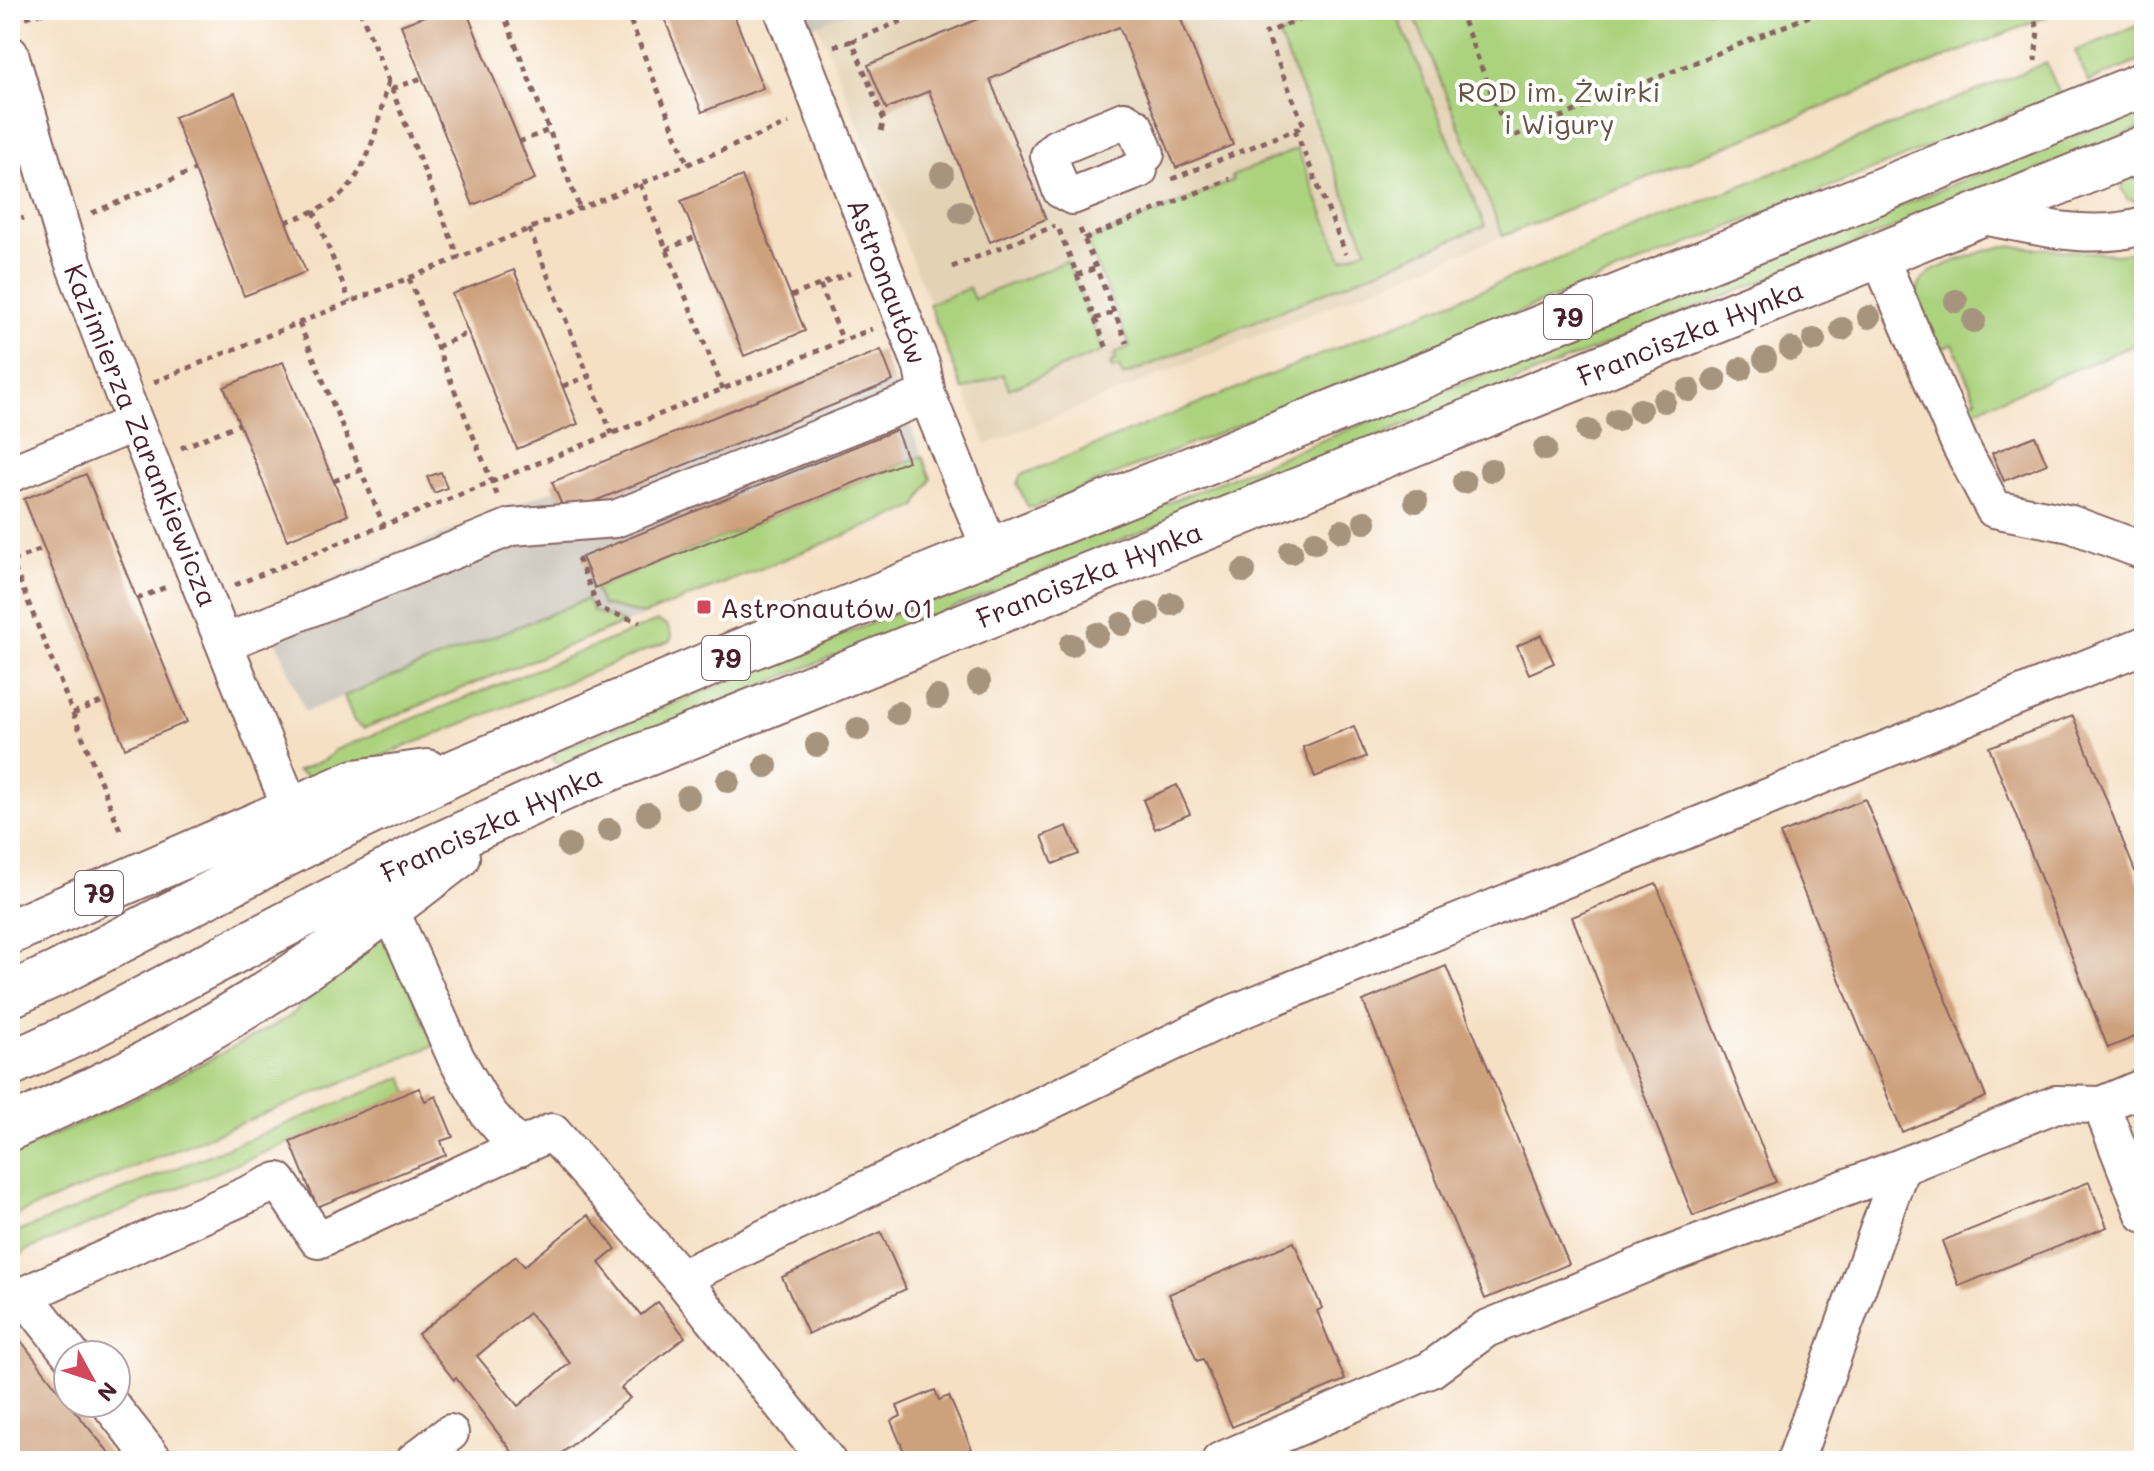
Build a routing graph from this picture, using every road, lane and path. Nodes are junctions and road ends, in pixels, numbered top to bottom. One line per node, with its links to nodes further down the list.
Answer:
1 (53, 10): 10 (path)
2 (360, 10): 14 (path)
3 (502, 10): 18 (path)
4 (626, 10): 23 (path)
5 (783, 10): 62 (street, Astronautów)
6 (929, 10): 20 (path)
7 (1459, 10): 8 (path)
8 (1824, 10)
9 (2031, 10): 12 (path)
10 (26, 17)
11 (10, 54): 63 (street, Kazimierza Zarankiewicza)
12 (2035, 61)
13 (422, 78): 16 (path)
14 (389, 80): 16 (path); 29 (path)
15 (2144, 84): 75 (main road, Franciszka Hynka / 79)
16 (392, 89): 41 (path)
17 (795, 121): 23 (path)
18 (549, 130): 21 (path); 28 (path)
19 (1295, 130): 39 (path)
20 (881, 131)
21 (519, 142)
22 (2144, 148): 30 (main road, Franciszka Hynka / 79)
23 (688, 165): 27 (path)
24 (195, 170): 31 (path)
25 (1230, 179): 37 (path)
26 (1073, 180): 26 (street); 37 (path)
27 (640, 184): 28 (path); 38 (path)
28 (580, 209): 35 (path)
29 (314, 211): 32 (path); 48 (path)
30 (1978, 215): 34 (street); 40 (main road, Franciszka Hynka / 79)
31 (83, 217)
32 (286, 222)
33 (1057, 225): 44 (path)
34 (2144, 226)
35 (529, 229): 41 (path); 58 (path)
36 (695, 237): 38 (path)
37 (1084, 239): 42 (path)
38 (666, 250): 61 (path)
39 (1346, 254)
40 (1879, 256): 76 (street); 87 (main road, Franciszka Hynka / 79)
41 (459, 258): 45 (path)
42 (1096, 268): 44 (path); 49 (path)
43 (856, 271): 46 (path)
44 (1077, 275): 50 (path)
45 (409, 278): 48 (path); 56 (path)
46 (820, 285): 47 (path); 54 (path)
47 (791, 296)
48 (350, 302): 51 (path)
49 (1114, 312): 50 (path); 55 (path)
50 (1095, 319): 57 (path)
51 (299, 323): 59 (path); 67 (path)
52 (876, 327): 54 (path)
53 (468, 333): 56 (path)
54 (843, 341): 61 (path)
55 (1127, 343)
56 (437, 347): 70 (path)
57 (1108, 351)
58 (589, 376): 60 (path); 65 (path)
59 (146, 385)
60 (563, 386)
61 (723, 389): 65 (path)
62 (927, 395): 71 (street); 75 (street, Astronautów)
63 (135, 423): 68 (street); 82 (street, Kazimierza Zarankiewicza)
64 (239, 424): 66 (path)
65 (612, 434): 70 (path)
66 (172, 451)
67 (361, 470): 69 (path); 72 (path)
68 (10, 474)
69 (334, 481)
70 (492, 482): 72 (path); 73 (path)
71 (564, 523): 73 (street); 81 (path)
72 (384, 526): 79 (path)
73 (511, 527): 82 (street)
74 (44, 548): 77 (path)
75 (991, 551): 86 (main road, Franciszka Hynka / 79)
76 (2144, 551)
77 (11, 559): 85 (path)
78 (178, 583): 80 (path)
79 (228, 588)
80 (137, 599)
81 (640, 622)
82 (224, 643): 88 (street, Kazimierza Zarankiewicza)
83 (2144, 645): 100 (street)
84 (106, 700): 85 (path)
85 (73, 713): 89 (path)
86 (462, 769): 88 (main road, 79); 92 (main road, Franciszka Hynka)
87 (526, 804): 90 (main road, 79); 93 (main road, Franciszka Hynka)
88 (291, 809): 91 (main road, 79)
89 (120, 830)
90 (390, 909): 96 (main road, 79); 97 (street)
91 (10, 932)
92 (10, 995)
93 (10, 1064)
94 (2144, 1087): 95 (street)
95 (2101, 1105): 98 (street); 99 (street)
96 (10, 1128)
97 (519, 1148): 100 (street); 101 (street)
98 (1901, 1167): 107 (street); 108 (street)
99 (2144, 1214)
100 (681, 1278): 106 (street)
101 (58, 1339)
102 (122, 1419): 104 (street)
103 (450, 1433): 105 (street)
104 (155, 1461)
105 (414, 1461)
106 (827, 1461)
107 (1220, 1461)
108 (1795, 1461)

